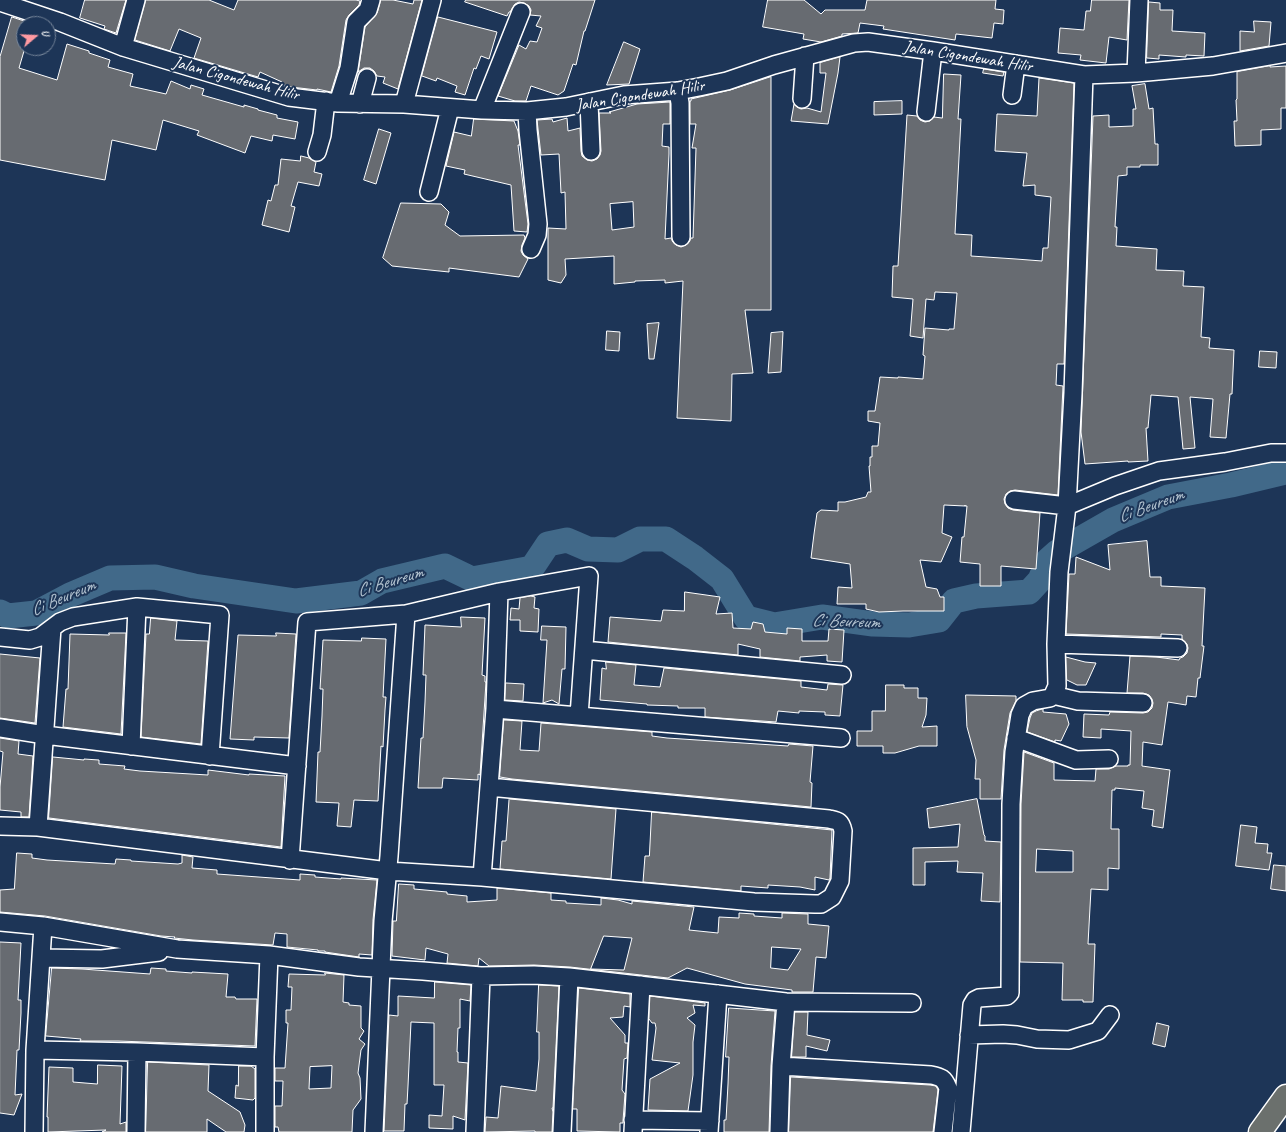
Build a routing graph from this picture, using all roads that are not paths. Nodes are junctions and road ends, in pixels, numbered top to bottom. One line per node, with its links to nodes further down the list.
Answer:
1 (136, 0): 7 (street)
2 (371, 0): 18 (street)
3 (432, 0): 21 (street)
4 (1139, 0): 12 (street)
5 (0, 2): 7 (street, Jalan Cigondewah Hilir)
6 (521, 12): 23 (street)
7 (122, 48): 18 (street, Jalan Cigondewah Hilir)
8 (933, 51): 10 (street, Jalan Cigondewah Hilir); 11 (street, Jalan Cigondewah Hilir); 25 (street)
9 (1286, 53): 12 (street, Jalan Cigondewah Hilir)
10 (805, 56): 15 (street, Jalan Cigondewah Hilir); 17 (street)
11 (1016, 64): 13 (street, Jalan Cigondewah Hilir); 16 (street)
12 (1136, 73): 13 (street, Jalan Cigondewah Hilir)
13 (1084, 75): 33 (street)
14 (367, 78): 20 (street)
15 (678, 91): 19 (street, Jalan Cigondewah Hilir); 29 (street)
16 (1012, 95)
17 (802, 99)
18 (332, 102): 20 (street, Jalan Cigondewah Hilir); 27 (street)
19 (589, 102): 24 (street, Jalan Cigondewah Hilir); 26 (street)
20 (360, 104): 21 (street, Jalan Cigondewah Hilir)
21 (404, 104): 22 (street, Jalan Cigondewah Hilir)
22 (450, 108): 23 (street, Jalan Cigondewah Hilir); 28 (street)
23 (482, 110): 24 (street, Jalan Cigondewah Hilir)
24 (527, 111): 30 (street)
25 (926, 112)
26 (590, 151)
27 (317, 152)
28 (428, 192)
29 (681, 237)
30 (531, 249)
31 (1286, 453): 33 (street)
32 (1014, 500): 33 (street)
33 (1068, 506): 39 (street)
34 (499, 592): 36 (street); 41 (street); 45 (street)
35 (136, 607): 37 (street); 51 (street); 52 (street)
36 (406, 614): 54 (street); 59 (street)
37 (52, 628): 38 (street); 48 (street)
38 (0, 637)
39 (1056, 644): 40 (street); 43 (street)
40 (1178, 648)
41 (584, 650): 42 (street); 46 (street)
42 (842, 675)
43 (1053, 696): 44 (street); 50 (street)
44 (1143, 703)
45 (495, 709): 46 (street); 55 (street)
46 (579, 716): 49 (street)
47 (0, 728): 48 (street)
48 (45, 735): 51 (street); 57 (street)
49 (841, 738)
50 (1016, 738): 53 (street); 74 (street)
51 (131, 746): 52 (street)
52 (210, 756): 54 (street)
53 (1109, 759)
54 (297, 766): 58 (street)
55 (489, 787): 60 (street); 60 (street)
56 (0, 826): 57 (street)
57 (38, 827): 58 (street)
58 (290, 860): 59 (street)
59 (388, 871): 60 (street); 66 (street)
60 (482, 877)
61 (0, 922): 62 (street)
62 (43, 926): 63 (street); 65 (street)
63 (177, 949): 64 (street); 65 (street)
64 (269, 955): 66 (street); 77 (street)
65 (41, 958): 75 (street)
66 (380, 969): 67 (street); 85 (street)
67 (481, 976): 68 (street); 86 (street)
68 (569, 977): 69 (street); 87 (street)
69 (641, 985): 70 (street); 80 (street)
70 (718, 994): 71 (street); 81 (street)
71 (786, 1002): 72 (street); 78 (street)
72 (912, 1003)
73 (1110, 1015): 74 (street)
74 (969, 1035): 90 (street)
75 (35, 1050): 76 (street); 82 (street)
76 (138, 1052): 77 (street); 83 (street)
77 (265, 1057): 84 (street)
78 (781, 1066): 88 (street); 89 (street)
79 (1286, 1096): 91 (highway)
80 (633, 1126): 81 (street)
81 (709, 1127)
82 (34, 1132)
83 (136, 1132)
84 (264, 1132)
85 (374, 1132)
86 (475, 1132)
87 (562, 1132)
88 (779, 1132)
89 (943, 1132)
90 (962, 1132)
91 (1260, 1132)

